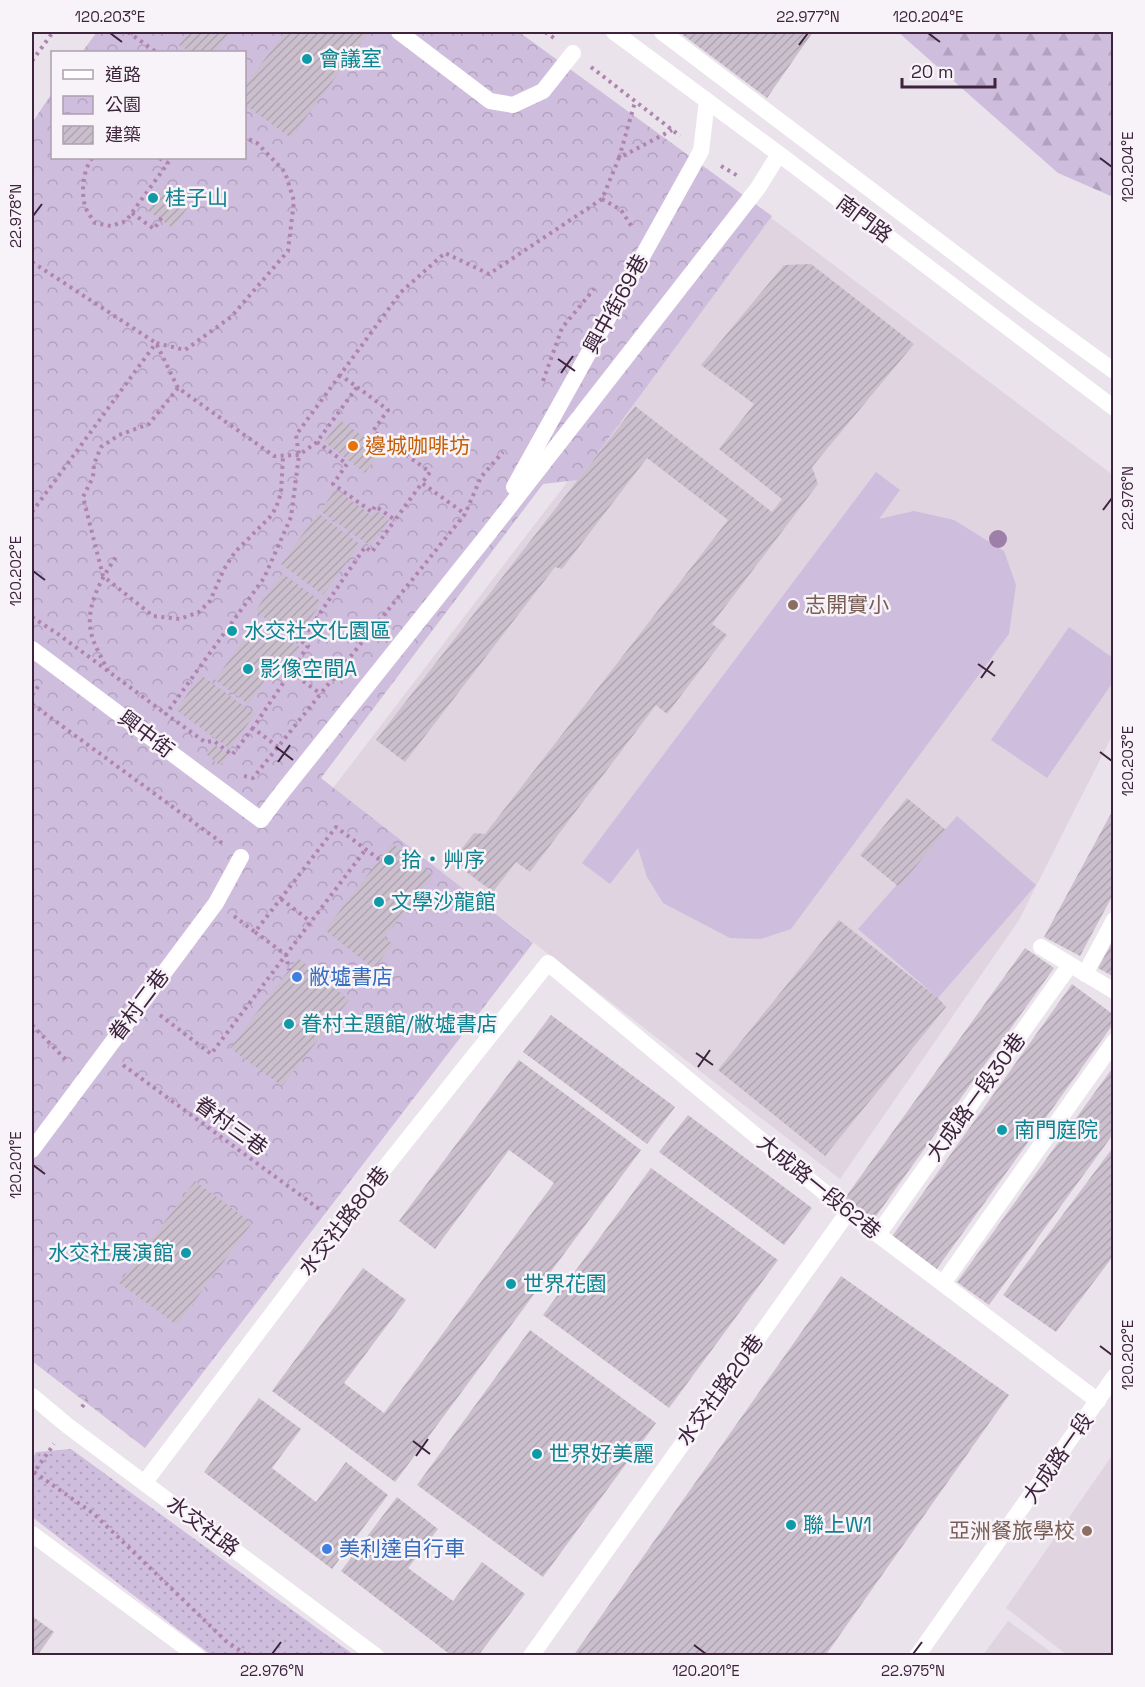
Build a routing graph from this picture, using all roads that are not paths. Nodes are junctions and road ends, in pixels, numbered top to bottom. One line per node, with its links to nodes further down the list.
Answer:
1 (399, 32): 4 (street)
2 (614, 32): 5 (street, 南門路)
3 (662, 32): 7 (street, 南門路)
4 (573, 53)
5 (707, 101): 6 (street, 南門路); 9 (street, 興中街69巷)
6 (779, 154): 8 (street, 南門路); 9 (street, 興中街69巷)
7 (1113, 371)
8 (1113, 408)
9 (489, 533): 11 (street, 興中街69巷)
10 (32, 649): 11 (street, 興中街)
11 (261, 820)
12 (241, 857): 20 (street, 眷村二巷)
13 (1113, 920): 17 (street)
14 (1041, 947): 16 (street)
15 (548, 963): 21 (street, 大成路一段62巷); 27 (street, 水交社路80巷)
16 (1070, 965): 17 (street); 22 (street, 大成路一段30巷)
17 (1085, 974): 18 (street)
18 (1113, 991)
19 (1113, 1042): 23 (street)
20 (32, 1150)
21 (848, 1212): 26 (street, 大成路一段62巷); 31 (street, 水交社路20巷)
22 (881, 1230)
23 (946, 1279)
24 (1113, 1377): 26 (street, 大成路一段)
25 (32, 1396): 27 (street, 水交社路)
26 (1098, 1401): 32 (street, 大成路一段)
27 (144, 1482): 30 (street, 水交社路)
28 (32, 1534): 29 (street)
29 (197, 1656)
30 (376, 1656)
31 (531, 1656)
32 (918, 1656)

